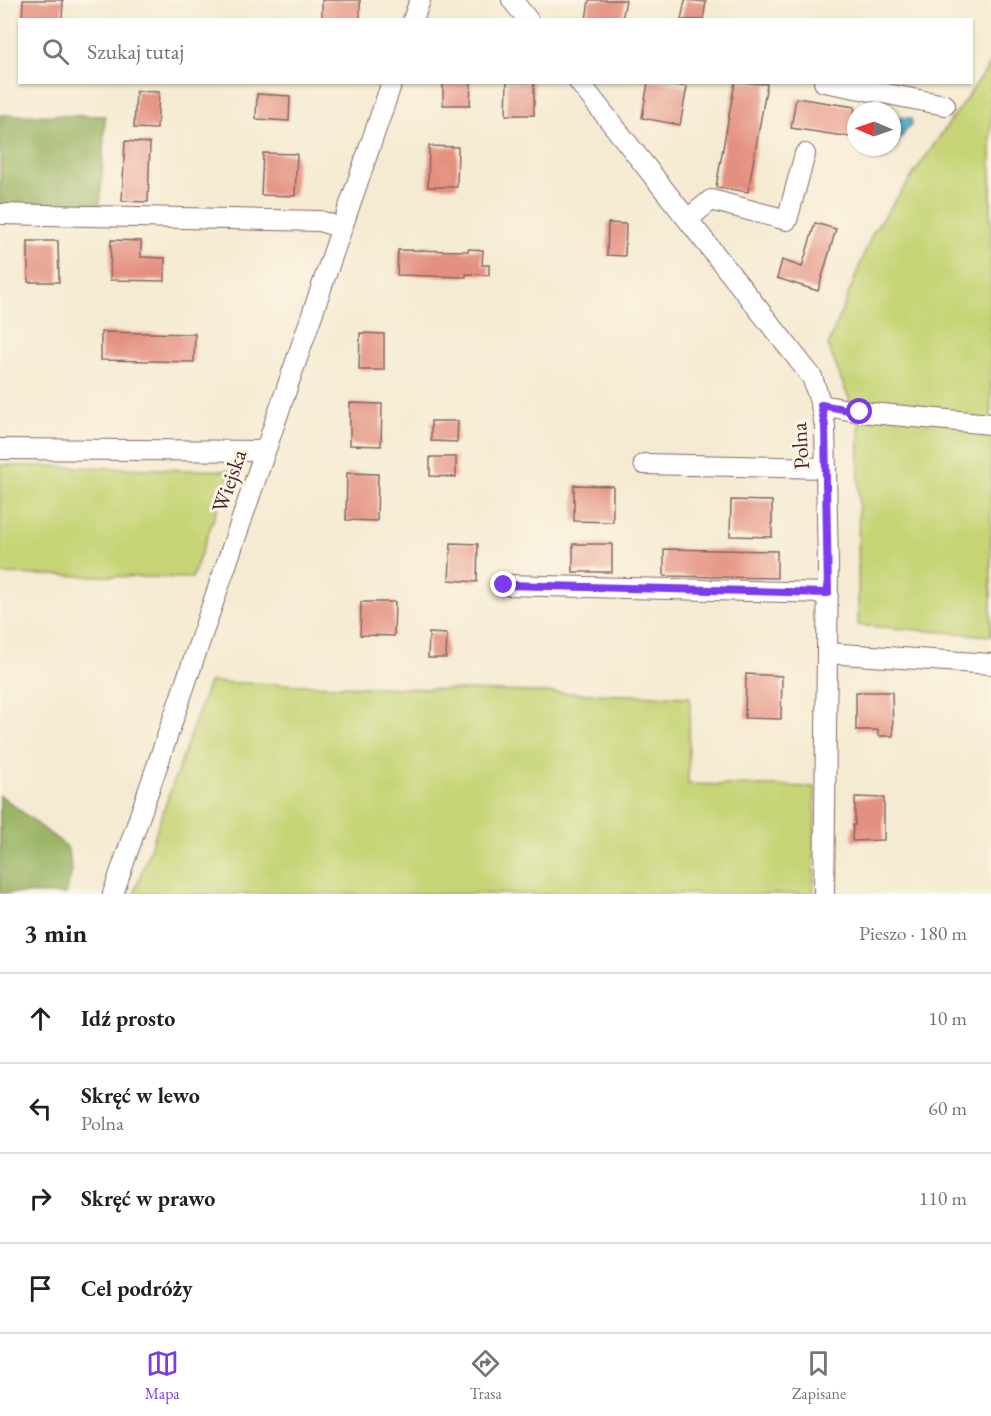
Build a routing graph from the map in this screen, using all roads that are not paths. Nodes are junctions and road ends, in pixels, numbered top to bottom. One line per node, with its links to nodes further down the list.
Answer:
1 (420, 0): 3 (street)
2 (512, 0): 4 (street)
3 (414, 18)
4 (526, 18)
5 (391, 84): 12 (street, Wiejska)
6 (581, 84): 11 (street, Polna)
7 (835, 84): 8 (street)
8 (945, 105)
9 (805, 154): 11 (street)
10 (0, 214): 12 (street)
11 (688, 219): 13 (street, Polna)
12 (341, 228): 16 (street, Wiejska)
13 (821, 405): 14 (street); 18 (street, Polna)
14 (991, 424)
15 (0, 449): 16 (street)
16 (264, 451): 23 (street, Wiejska)
17 (644, 464): 18 (street)
18 (826, 468): 20 (street, Polna)
19 (504, 585): 20 (street)
20 (828, 593): 21 (street, Polna)
21 (827, 653): 22 (street); 24 (street, Polna)
22 (991, 664)
23 (112, 894)
24 (824, 894)

